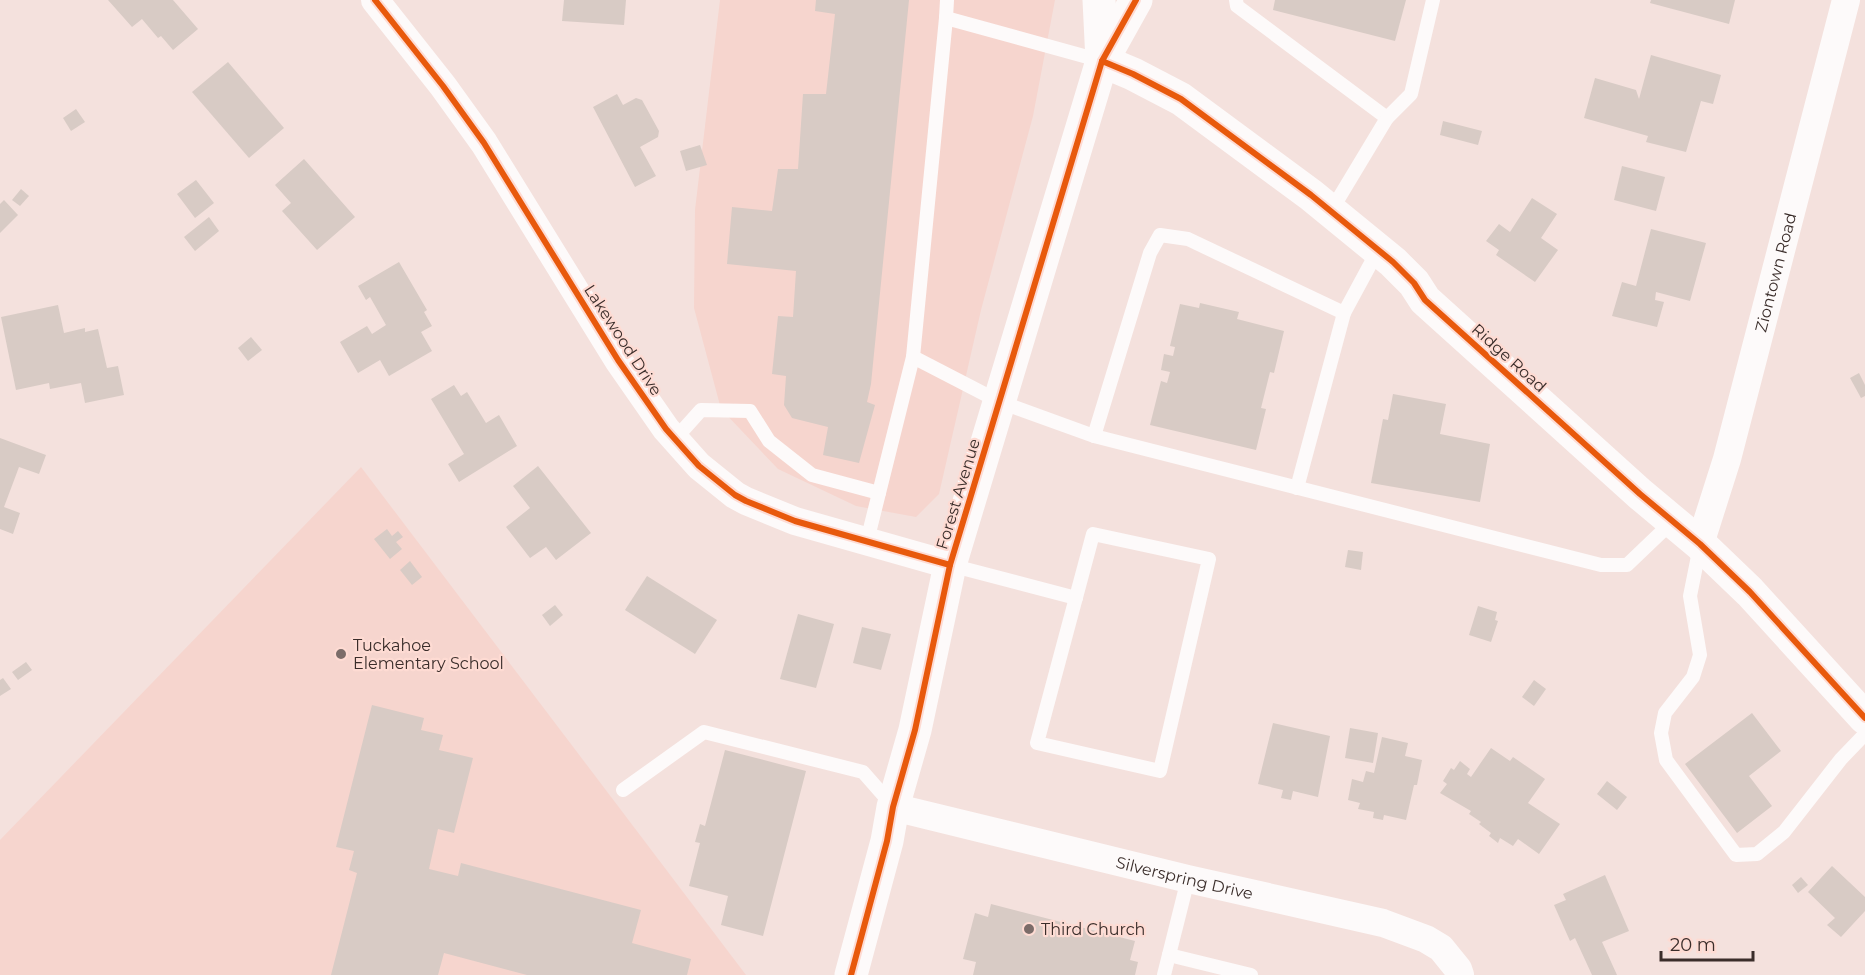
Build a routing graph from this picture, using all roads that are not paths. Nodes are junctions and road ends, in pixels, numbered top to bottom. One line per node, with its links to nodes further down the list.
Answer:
1 (947, 0): 8 (lane)
2 (1099, 0): 9 (main road)
3 (1136, 0): 9 (main road)
4 (1236, 0): 10 (lane)
5 (1433, 0): 10 (lane)
6 (1846, 0): 22 (street, Ziontown Road)
7 (377, 1): 17 (street, Lakewood Drive)
8 (946, 18): 9 (lane); 14 (lane)
9 (1102, 62): 11 (main road, Ridge Road); 15 (main road, Forest Avenue)
10 (1387, 118): 11 (lane)
11 (1331, 211): 12 (main road, Ridge Road)
12 (1378, 250): 13 (lane); 20 (main road, Ridge Road)
13 (1344, 313): 16 (lane); 18 (lane)
14 (913, 357): 15 (lane); 19 (lane)
15 (1000, 402): 16 (lane); 23 (main road, Forest Avenue)
16 (1094, 436): 18 (lane)
17 (675, 439): 19 (lane); 21 (street, Lakewood Drive)
18 (1298, 488): 20 (lane)
19 (879, 493): 21 (lane)
20 (1673, 521): 22 (main road, Ridge Road)
21 (867, 541): 23 (street, Lakewood Drive)
22 (1700, 544): 25 (main road, Ridge Road); 26 (lane)
23 (950, 565): 24 (lane); 28 (main road, Forest Avenue)
24 (1076, 598): 24 (lane)
25 (1865, 718)
26 (1865, 734)
27 (623, 790): 28 (lane)
28 (893, 807): 29 (street, Silverspring Drive); 31 (main road, Forest Avenue)
29 (1188, 879): 30 (lane); 34 (street, Silverspring Drive)
30 (1169, 955): 32 (lane); 33 (lane)
31 (851, 975)
32 (1164, 975)
33 (1251, 975)
34 (1460, 975)

